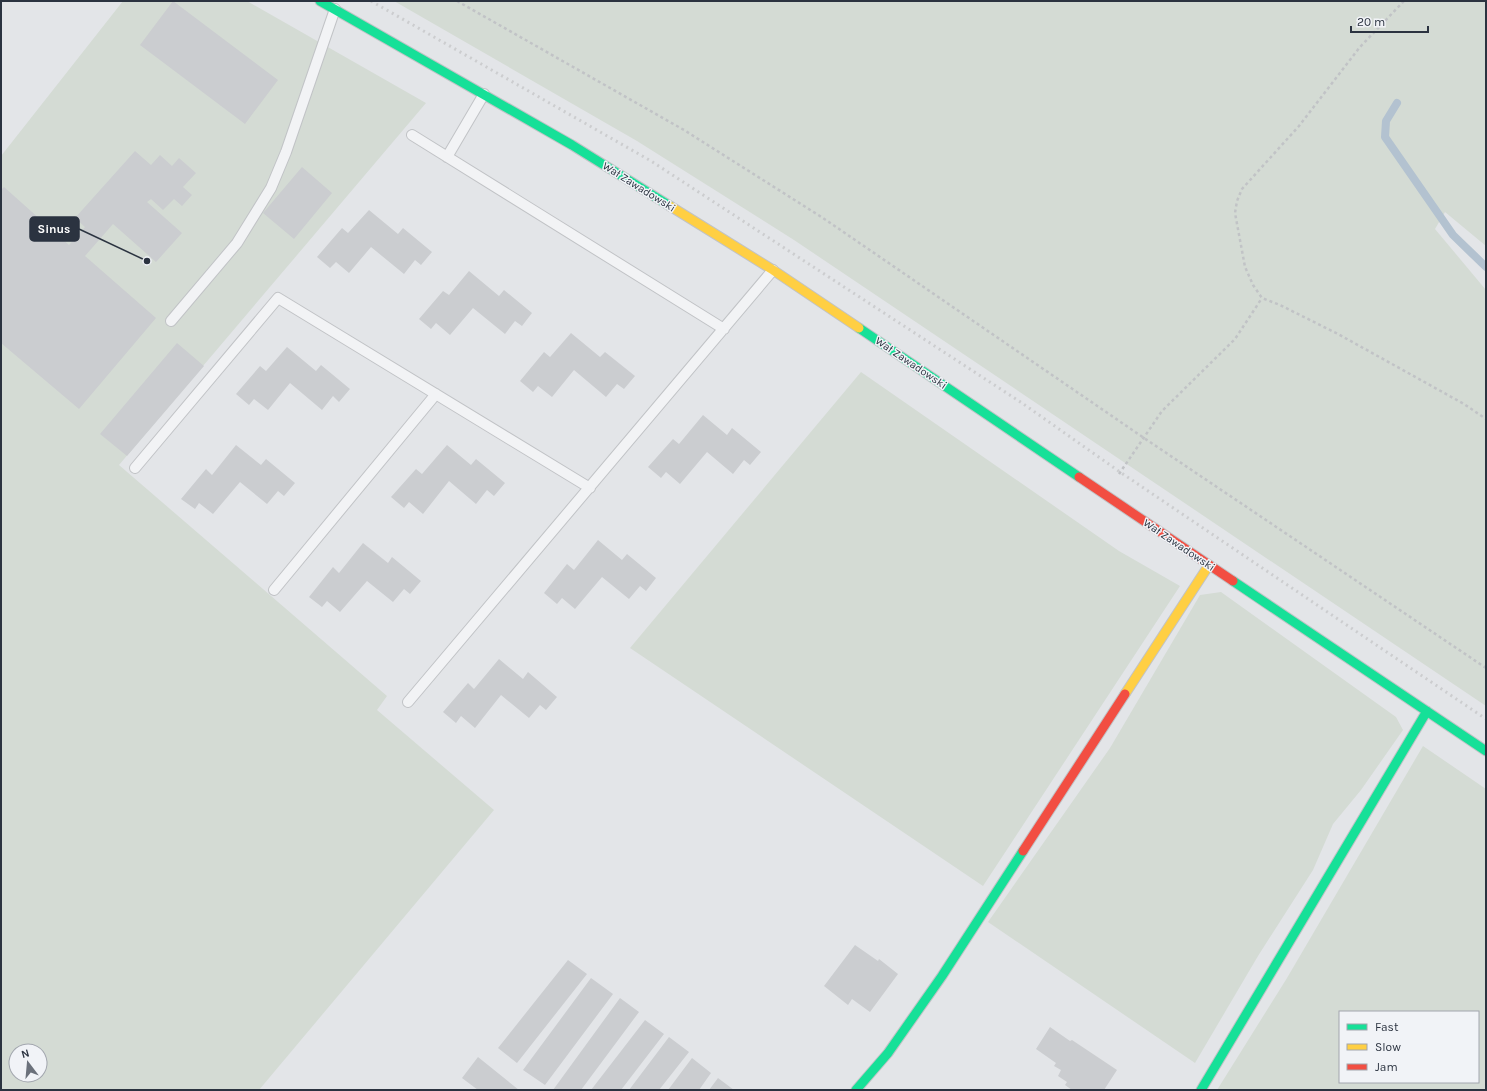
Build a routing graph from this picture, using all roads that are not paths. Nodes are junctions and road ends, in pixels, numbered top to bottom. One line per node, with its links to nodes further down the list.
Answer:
1 (320, 1): 2 (street, Wał Zawadowski)
2 (335, 9): 3 (street, Wał Zawadowski); 7 (lane)
3 (484, 94): 5 (lane); 6 (street, Wał Zawadowski)
4 (412, 135): 5 (lane)
5 (447, 157): 8 (lane)
6 (773, 270): 8 (lane); 12 (street, Wał Zawadowski)
7 (171, 321)
8 (724, 329): 11 (lane)
9 (436, 394): 10 (lane); 11 (lane); 13 (lane)
10 (135, 468)
11 (590, 488): 14 (lane)
12 (1209, 565): 15 (street, Wał Zawadowski); 17 (street)
13 (274, 590)
14 (408, 702)
15 (1427, 711): 16 (street, Wał Zawadowski); 18 (street)
16 (1486, 751)
17 (856, 1090)
18 (1201, 1090)

